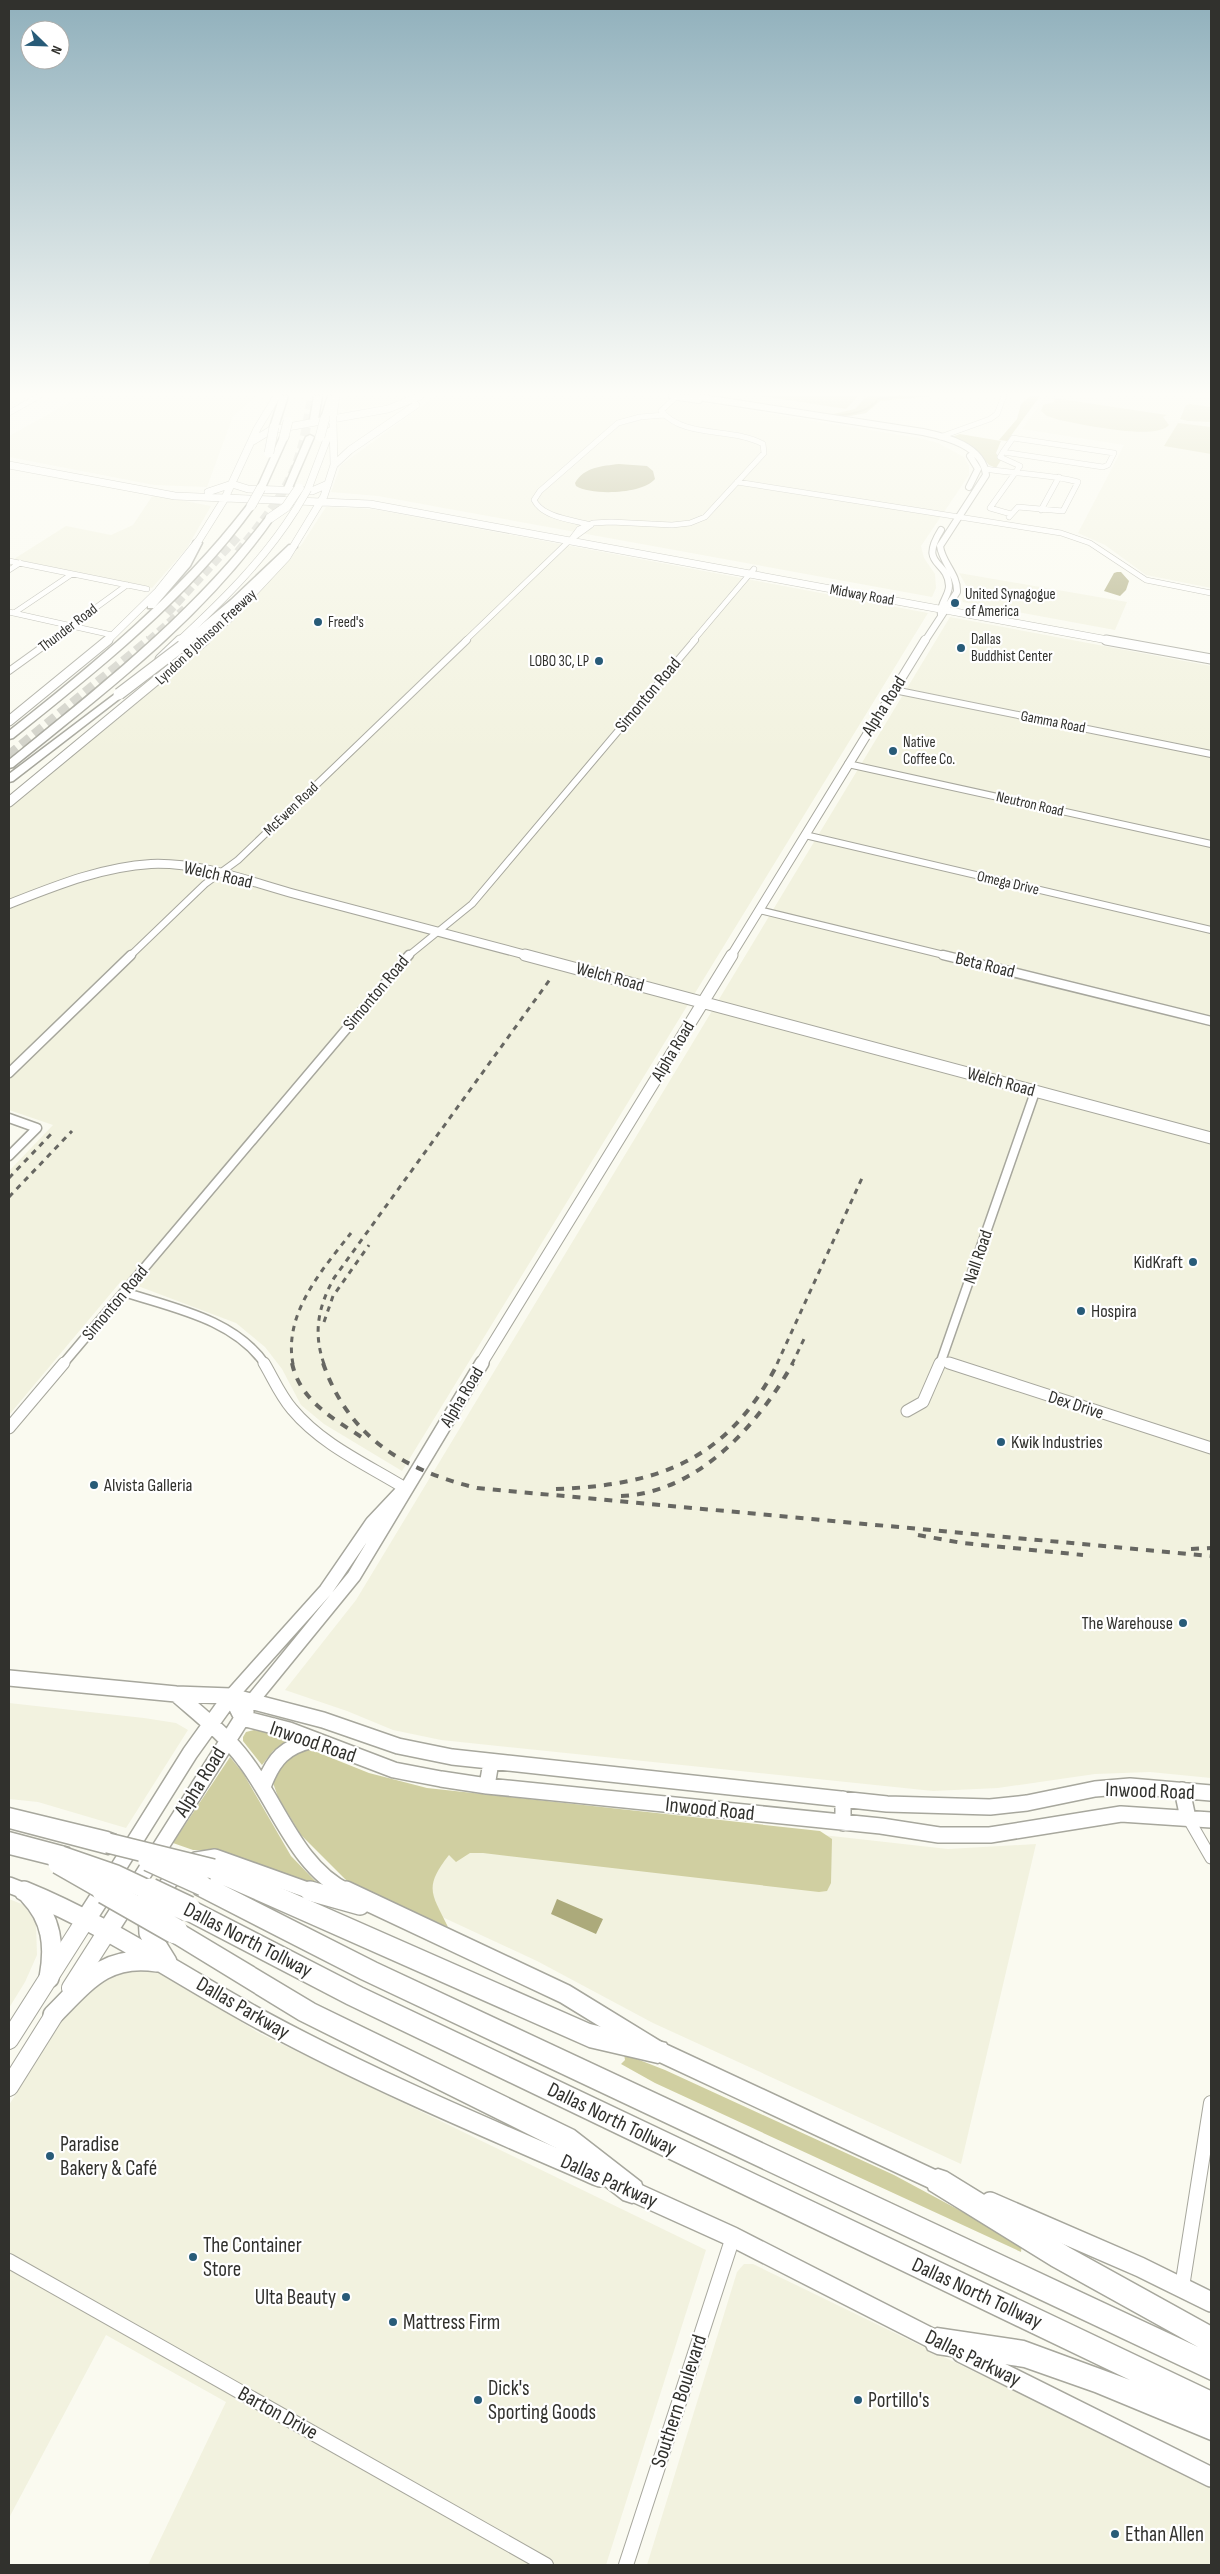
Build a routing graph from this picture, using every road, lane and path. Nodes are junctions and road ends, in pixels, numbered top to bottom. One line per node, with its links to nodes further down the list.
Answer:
1 (215, 516): 15 (main road)
2 (244, 516): 35 (highway, bridge)
3 (273, 516): 11 (highway, bridge)
4 (291, 516): 44 (main road, bridge)
5 (314, 516): 18 (main road, Lyndon B Johnson Freeway)
6 (450, 516): 14 (main road, Midway Road)
7 (561, 516): 13 (street)
8 (704, 516): 13 (street)
9 (955, 516): 12 (street); 16 (street); 17 (street)
10 (1010, 516): 12 (street)
11 (270, 518): 42 (highway, Lyndon B Johnson Freeway)
12 (1004, 524): 26 (street)
13 (591, 525): 14 (street, McEwen Road)
14 (573, 538): 22 (main road, Midway Road); 48 (street, McEwen Road)
15 (197, 544): 31 (main road); 35 (highway)
16 (931, 545): 17 (street); 27 (street, Alpha Road)
17 (940, 546): 27 (street, Alpha Road)
18 (292, 547): 37 (highway, bridge); 45 (main road, Lyndon B Johnson Freeway)
19 (9, 561): 20 (street)
20 (20, 563): 21 (street); 23 (street)
21 (9, 570)
22 (752, 572): 27 (main road, Midway Road); 52 (street, Simonton Road)
23 (72, 574): 24 (street); 28 (street)
24 (127, 585): 25 (street); 29 (street, Thunder Road)
25 (147, 590)
26 (1211, 593)
27 (944, 609): 30 (main road, Midway Road); 36 (street, Alpha Road)
28 (11, 612): 29 (street)
29 (71, 626): 31 (street); 34 (street, Thunder Road)
30 (1093, 634): 32 (main road, Midway Road); 33 (main road, Midway Road)
31 (112, 635): 38 (main road)
32 (1211, 653)
33 (1211, 659)
34 (9, 671)
35 (90, 671): 39 (highway)
36 (894, 690): 40 (street, Gamma Road); 41 (street, Alpha Road)
37 (119, 694): 43 (highway)
38 (9, 721)
39 (9, 736)
40 (1211, 754)
41 (848, 764): 46 (street, Alpha Road); 47 (street, Neutron Road)
42 (9, 765)
43 (9, 778)
44 (9, 793)
45 (9, 802)
46 (804, 835): 50 (street, Alpha Road); 51 (street, Omega Drive)
47 (1211, 844)
48 (219, 873): 49 (street, Welch Road); 52 (street, Welch Road); 55 (street, McEwen Road)
49 (9, 904)
50 (759, 910): 53 (street, Alpha Road); 54 (street, Beta Road)
51 (1211, 930)
52 (438, 931): 53 (street, Welch Road); 60 (street, Simonton Road)
53 (702, 1002): 56 (street, Welch Road); 65 (street, Alpha Road)
54 (1211, 1021)
55 (9, 1072)
56 (1035, 1092): 58 (street, Welch Road); 61 (street, Nall Road)
57 (9, 1118): 59 (street)
58 (1211, 1138)
59 (9, 1156)
60 (124, 1292): 63 (street, Simonton Road); 65 (street)
61 (942, 1361): 62 (street, Nall Road); 64 (street, Dex Drive)
62 (907, 1411)
63 (9, 1428)
64 (1211, 1448)
65 (405, 1488): 66 (street, Alpha Road); 67 (street, Alpha Road)
66 (341, 1569): 67 (street); 70 (street, Alpha Road)
67 (354, 1576): 71 (street, Alpha Road)
68 (9, 1678): 69 (main road, Inwood Road)
69 (176, 1694): 70 (main road, Inwood Road); 73 (main road)
70 (231, 1696): 71 (main road, Inwood Road); 72 (main road); 73 (main road, Alpha Road)
71 (252, 1701): 72 (main road, Alpha Road); 76 (main road, Inwood Road)
72 (242, 1718): 74 (main road, Alpha Road); 75 (main road, Inwood Road)
73 (210, 1725): 74 (main road); 94 (main road, Alpha Road)
74 (226, 1740): 78 (main road); 95 (main road, Alpha Road)
75 (314, 1740): 77 (main road, Inwood Road); 78 (main road)
76 (491, 1762): 77 (main road); 81 (main road, Inwood Road)
77 (487, 1786): 85 (main road, Inwood Road)
78 (263, 1787): 93 (main road)
79 (1182, 1790): 80 (main road, Inwood Road); 81 (main road, Inwood Road); 83 (main road)
80 (1211, 1793)
81 (844, 1798): 85 (main road)
82 (9, 1818): 86 (highway, Dallas North Tollway)
83 (1188, 1818): 84 (main road, Inwood Road); 85 (main road, Inwood Road); 89 (street)
84 (1211, 1820)
85 (843, 1823)
86 (78, 1834): 88 (highway, Dallas North Tollway)
87 (9, 1843): 90 (highway)
88 (108, 1843): 91 (highway, Dallas North Tollway, bridge)
89 (1211, 1858)
90 (59, 1860): 104 (highway, bridge); 112 (highway, Dallas North Tollway, bridge)
91 (208, 1877): 100 (highway); 111 (highway, Dallas North Tollway)
92 (16, 1888): 94 (main road, Dallas Parkway); 97 (main road)
93 (382, 1909): 96 (main road); 100 (main road)
94 (86, 1919): 95 (main road, Dallas Parkway); 97 (street, Alpha Road)
95 (108, 1930): 96 (main road, Dallas Parkway); 98 (street, Alpha Road)
96 (168, 1965): 98 (main road); 104 (main road, Dallas Parkway)
97 (48, 1978): 99 (street, Alpha Road)
98 (54, 2015): 101 (street, Alpha Road)
99 (9, 2040)
100 (658, 2051): 103 (main road)
101 (9, 2086)
102 (1211, 2103): 107 (street)
103 (938, 2181): 107 (main road); 109 (highway)
104 (632, 2191): 105 (main road, Dallas Parkway)
105 (733, 2237): 110 (main road, Dallas Parkway); 116 (street, Southern Boulevard)
106 (9, 2261): 115 (street, Barton Drive)
107 (1182, 2287): 108 (main road)
108 (1211, 2302)
109 (1211, 2340)
110 (938, 2341): 113 (highway); 114 (main road, Dallas Parkway)
111 (1211, 2368)
112 (1211, 2404)
113 (1211, 2427)
114 (1211, 2477)
115 (546, 2565)
116 (626, 2565)

